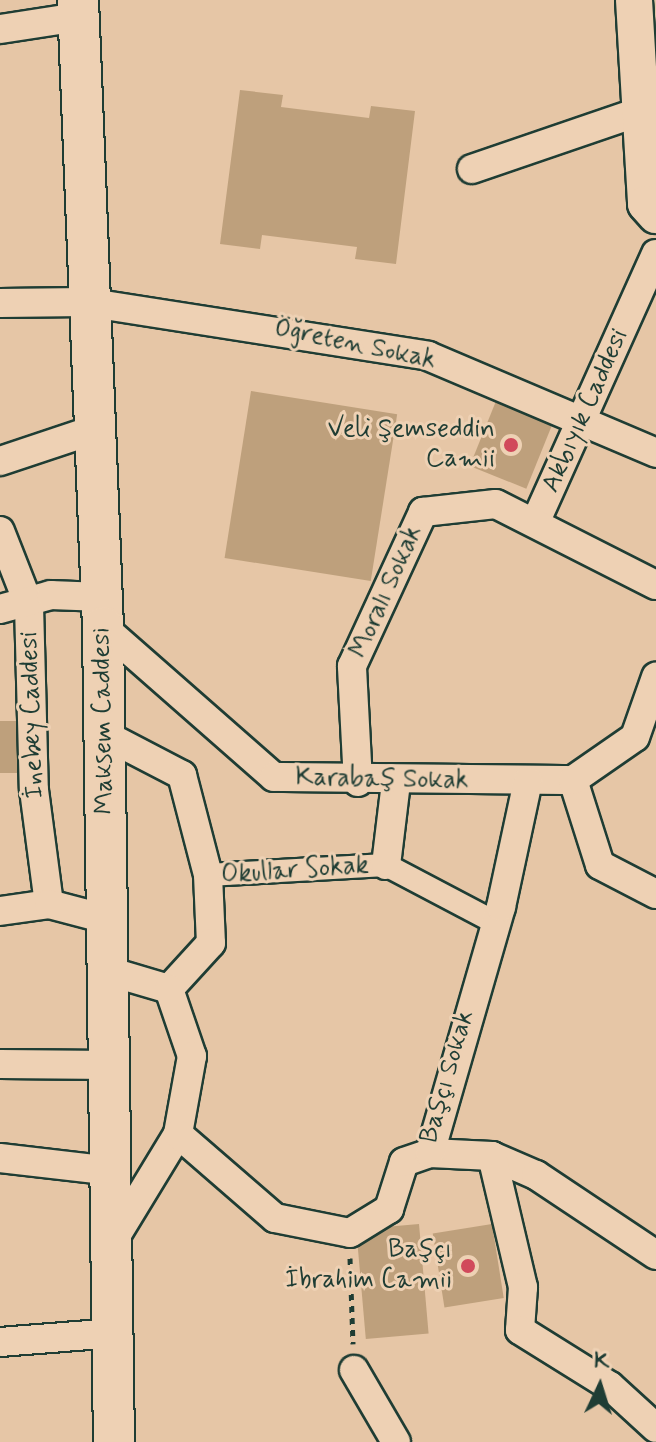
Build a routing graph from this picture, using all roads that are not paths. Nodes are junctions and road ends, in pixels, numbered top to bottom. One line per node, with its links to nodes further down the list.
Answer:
1 (634, 0): 4 (street)
2 (78, 9): 3 (street); 8 (main road, Maksem Caddesi)
3 (0, 29)
4 (641, 111): 5 (street); 6 (street)
5 (472, 169)
6 (656, 215)
7 (656, 254): 10 (street, Akbıyık Caddesi)
8 (85, 302): 9 (street, Öğreten Sokak); 10 (street, Öğreten Sokak); 11 (main road, Maksem Caddesi)
9 (0, 303)
10 (584, 418): 12 (street, Öğreten Sokak); 14 (street, Akbıyık Caddesi)
11 (93, 430): 13 (street); 19 (main road, Maksem Caddesi)
12 (656, 453)
13 (0, 461)
14 (535, 523): 16 (street, Moralı Sokak); 25 (street, Moralı Sokak)
15 (0, 531): 17 (street, İnebey Caddesi)
16 (656, 585)
17 (29, 605): 18 (street); 19 (street); 30 (street, İnebey Caddesi)
18 (0, 609)
19 (103, 612): 21 (main road, Maksem Caddesi); 25 (street, Karabaş Sokak)
20 (656, 677): 22 (street)
21 (105, 735): 28 (street); 32 (main road, Maksem Caddesi)
22 (646, 742): 23 (street)
23 (573, 780): 24 (street, Karabaş Sokak); 29 (street)
24 (528, 781): 26 (street, Karabaş Sokak); 33 (street, Başçı Sokak)
25 (358, 782): 26 (street, Karabaş Sokak)
26 (396, 782): 27 (street)
27 (386, 865): 28 (street, Okullar Sokak); 33 (street, Okullar Sokak)
28 (208, 875): 35 (street, Okullar Sokak)
29 (656, 894)
30 (49, 904): 31 (street); 32 (street)
31 (0, 911)
32 (106, 919): 34 (main road, Maksem Caddesi)
33 (496, 923): 39 (street, Başçı Sokak)
34 (108, 971): 35 (street); 37 (main road, Maksem Caddesi)
35 (169, 989): 38 (street)
36 (0, 1064): 37 (street)
37 (111, 1065): 42 (main road, Maksem Caddesi)
38 (178, 1134): 39 (street, Başçı Sokak); 43 (street)
39 (430, 1153): 40 (street)
40 (492, 1156): 44 (street); 48 (street)
41 (0, 1158): 42 (street)
42 (113, 1171): 43 (main road, Maksem Caddesi)
43 (113, 1241): 45 (main road, Maksem Caddesi)
44 (656, 1255)
45 (114, 1333): 46 (street); 49 (main road, Maksem Caddesi)
46 (0, 1342)
47 (354, 1370): 50 (street)
48 (656, 1428)
49 (114, 1442)
50 (396, 1442)

